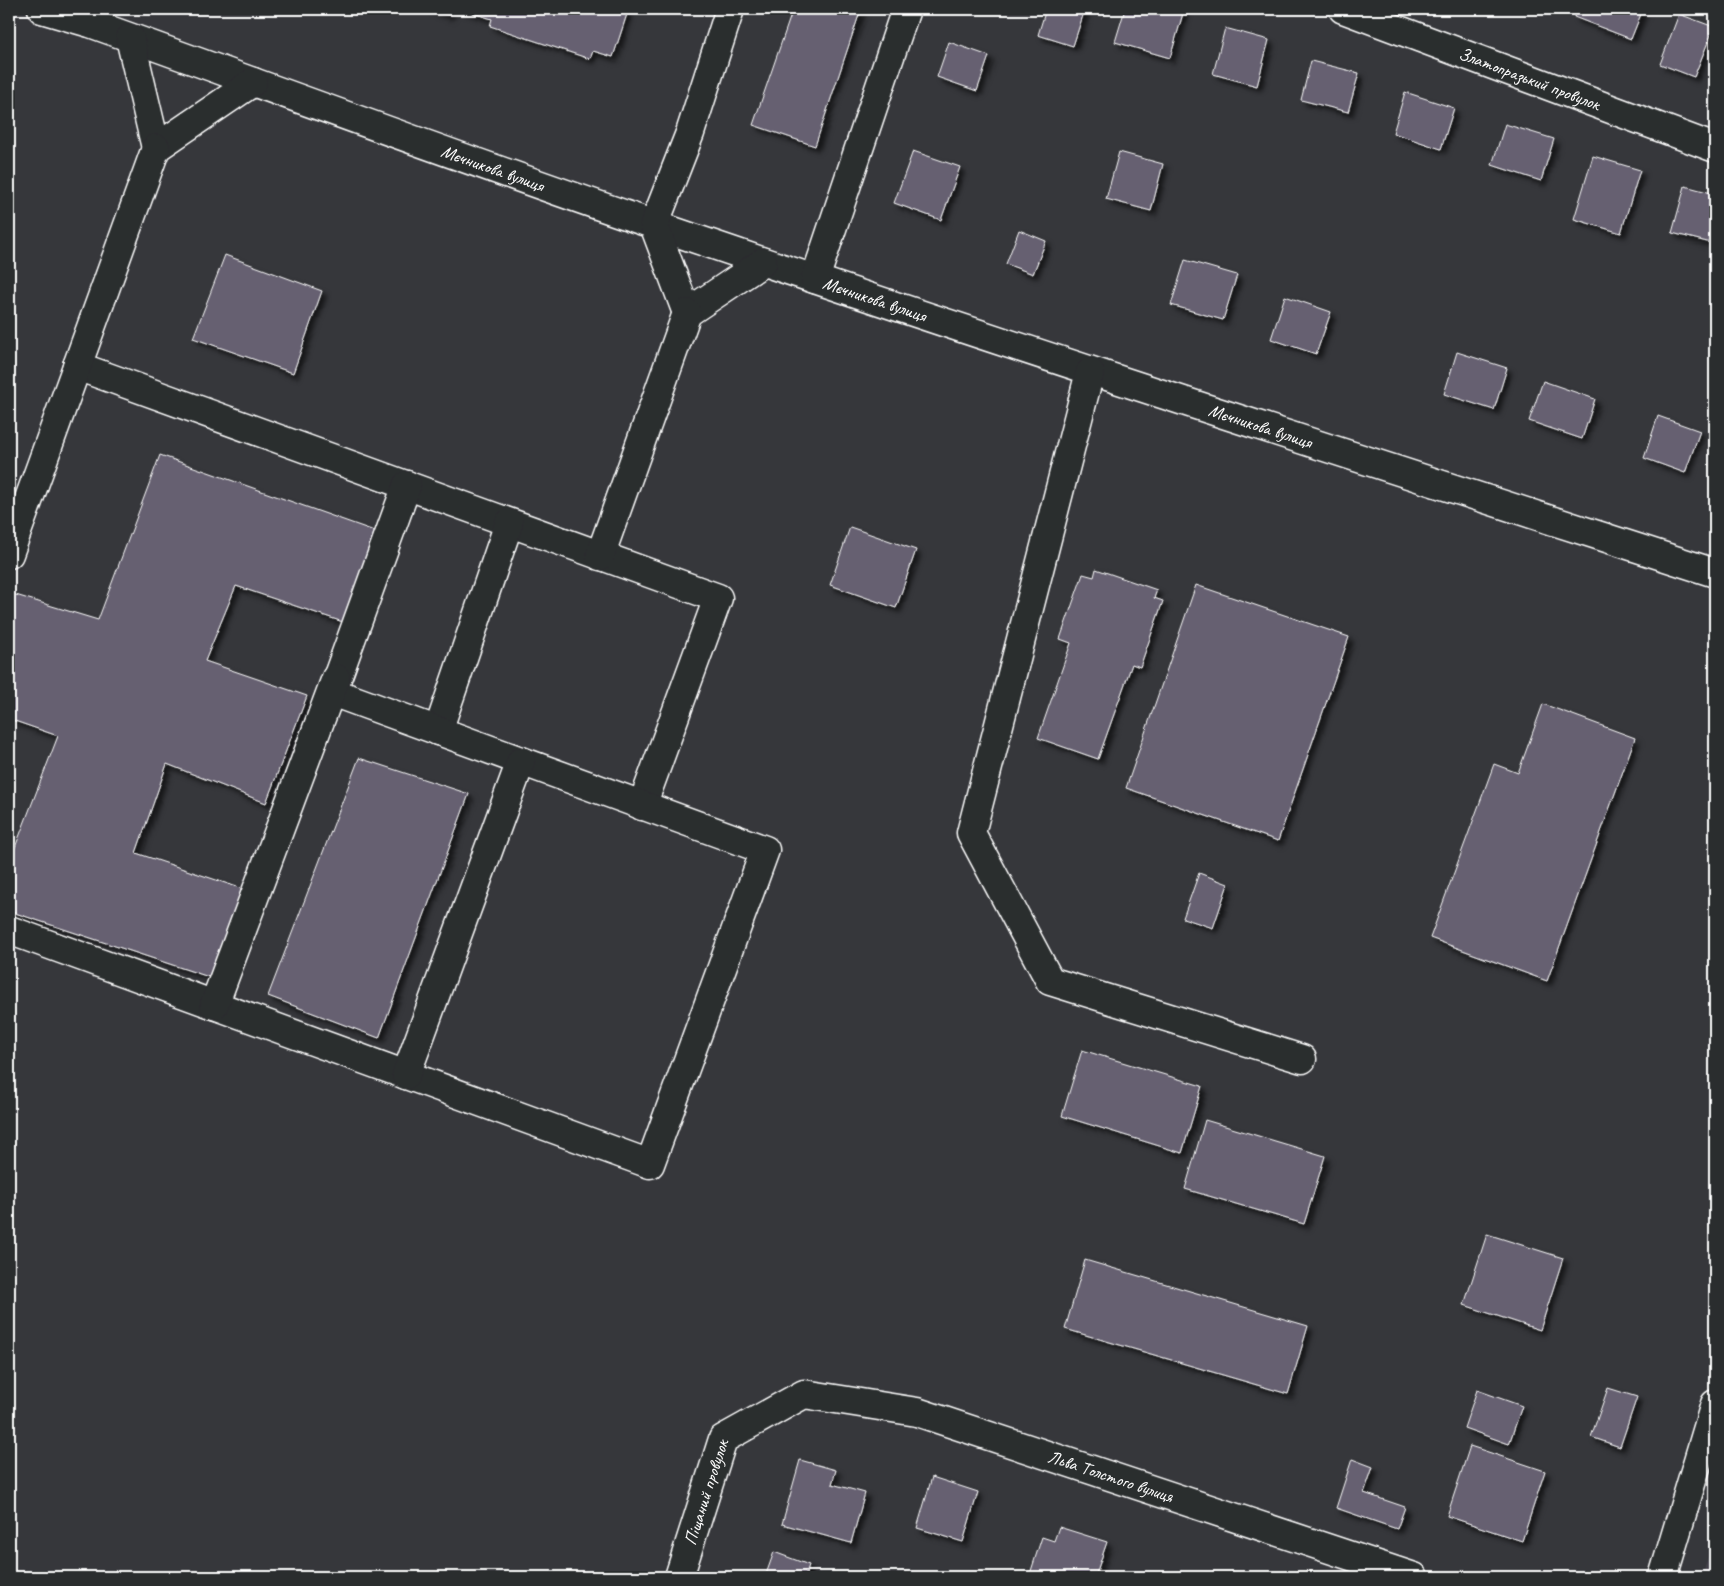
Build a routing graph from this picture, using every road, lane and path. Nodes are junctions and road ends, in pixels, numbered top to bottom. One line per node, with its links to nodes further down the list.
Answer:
1 (42, 9): 5 (street, Мєчникова вулиця)
2 (730, 9): 10 (street)
3 (906, 9): 12 (street)
4 (1343, 9): 9 (street, Златопразький провулок)
5 (92, 16): 6 (street, Мєчникова вулиця)
6 (130, 38): 7 (street, Мєчникова вулиця); 8 (street)
7 (253, 82): 8 (street); 10 (street, Мєчникова вулиця)
8 (156, 148): 14 (street)
9 (1715, 148)
10 (654, 225): 11 (street, Мєчникова вулиця); 13 (street)
11 (763, 262): 12 (street, Мєчникова вулиця); 13 (street)
12 (815, 279): 15 (street, Мєчникова вулиця)
13 (687, 313): 19 (street)
14 (77, 366): 16 (street); 18 (street)
15 (1090, 372): 20 (street, Мєчникова вулиця); 27 (street)
16 (407, 486): 17 (street); 21 (street)
17 (509, 523): 19 (street); 22 (street)
18 (9, 554)
19 (600, 556): 24 (street)
20 (1715, 573)
21 (336, 678): 22 (street); 26 (street)
22 (438, 731): 23 (street)
23 (521, 761): 24 (street); 28 (street)
24 (642, 806): 28 (street)
25 (9, 930): 26 (street)
26 (214, 1005): 28 (street)
27 (1302, 1059)
28 (406, 1075)
29 (804, 1394): 31 (street, Піщаний провулок); 32 (street, Льва Толстого вулиця)
30 (1715, 1404): 33 (street)
31 (678, 1577)
32 (1414, 1577)
33 (1662, 1577)

